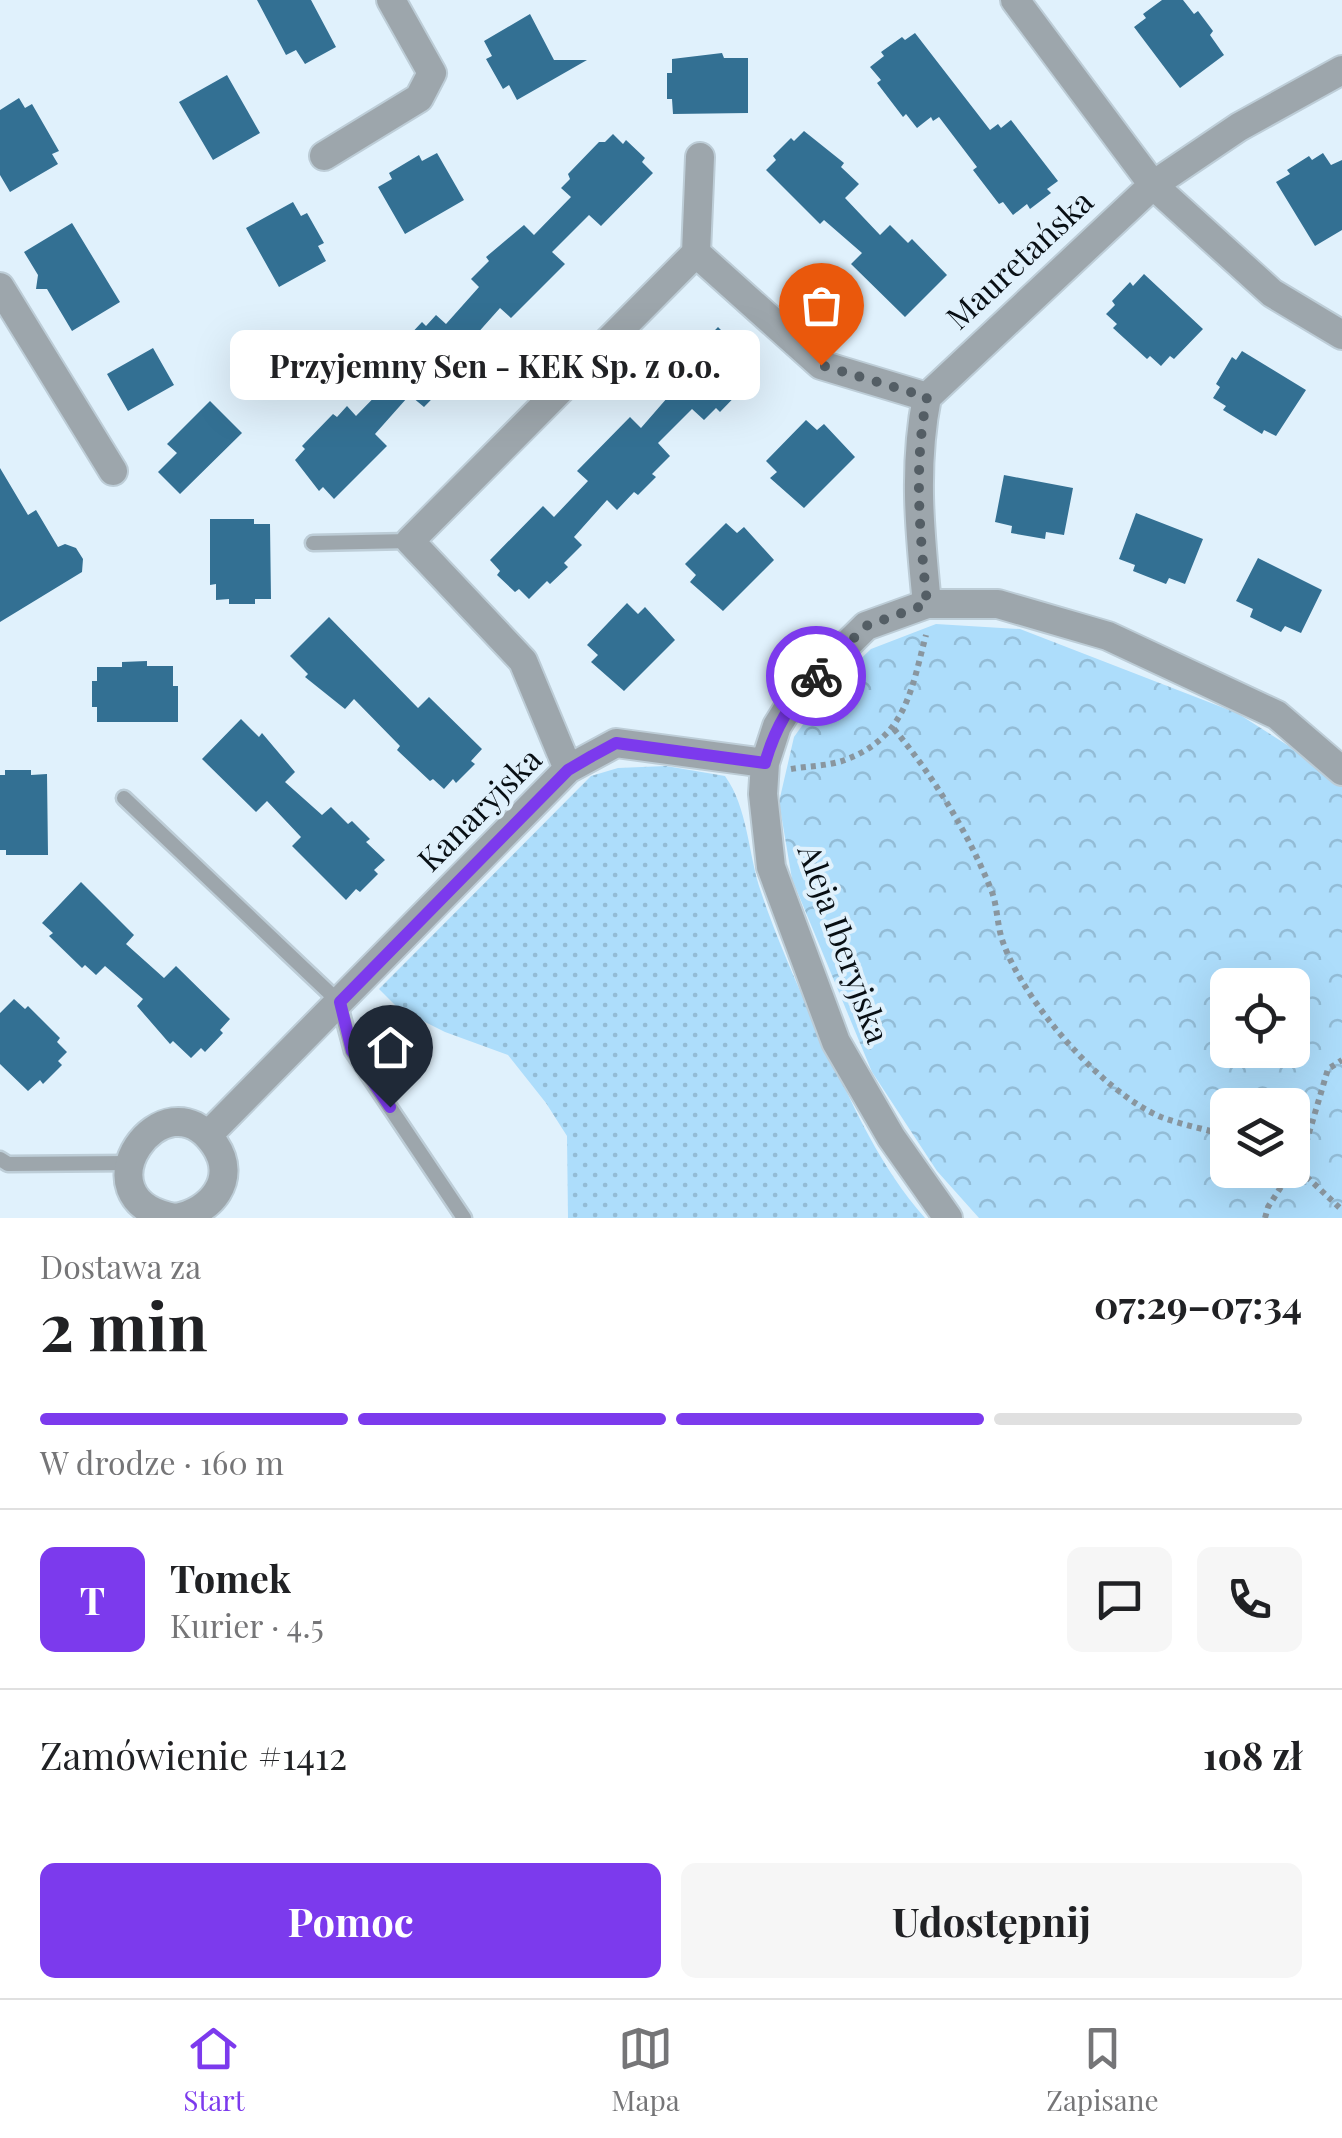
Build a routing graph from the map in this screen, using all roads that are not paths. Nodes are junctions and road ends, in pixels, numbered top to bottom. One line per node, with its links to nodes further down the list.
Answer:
1 (391, 0): 4 (street)
2 (1015, 0): 6 (street)
3 (1342, 70): 6 (street, Mauretańska)
4 (324, 156)
5 (700, 158): 7 (street)
6 (1153, 185): 9 (street); 10 (street, Mauretańska)
7 (696, 254): 10 (street); 12 (street)
8 (0, 287): 11 (street)
9 (1342, 335)
10 (927, 397): 14 (street)
11 (113, 471)
12 (410, 541): 13 (lane); 16 (street)
13 (313, 543)
14 (927, 604): 15 (street, Aleja Iberyjska); 17 (street, Aleja Iberyjska)
15 (765, 763): 16 (street, Kanaryjska); 25 (street, Aleja Iberyjska)
16 (568, 770): 19 (street, Kanaryjska)
17 (1342, 772)
18 (124, 798): 19 (lane)
19 (340, 1002): 20 (street, Kanaryjska); 24 (lane)
20 (208, 1136): 22 (street); 23 (street)
21 (0, 1159): 22 (lane)
22 (128, 1163): 23 (street)
23 (176, 1218)
24 (464, 1218)
25 (948, 1218)

